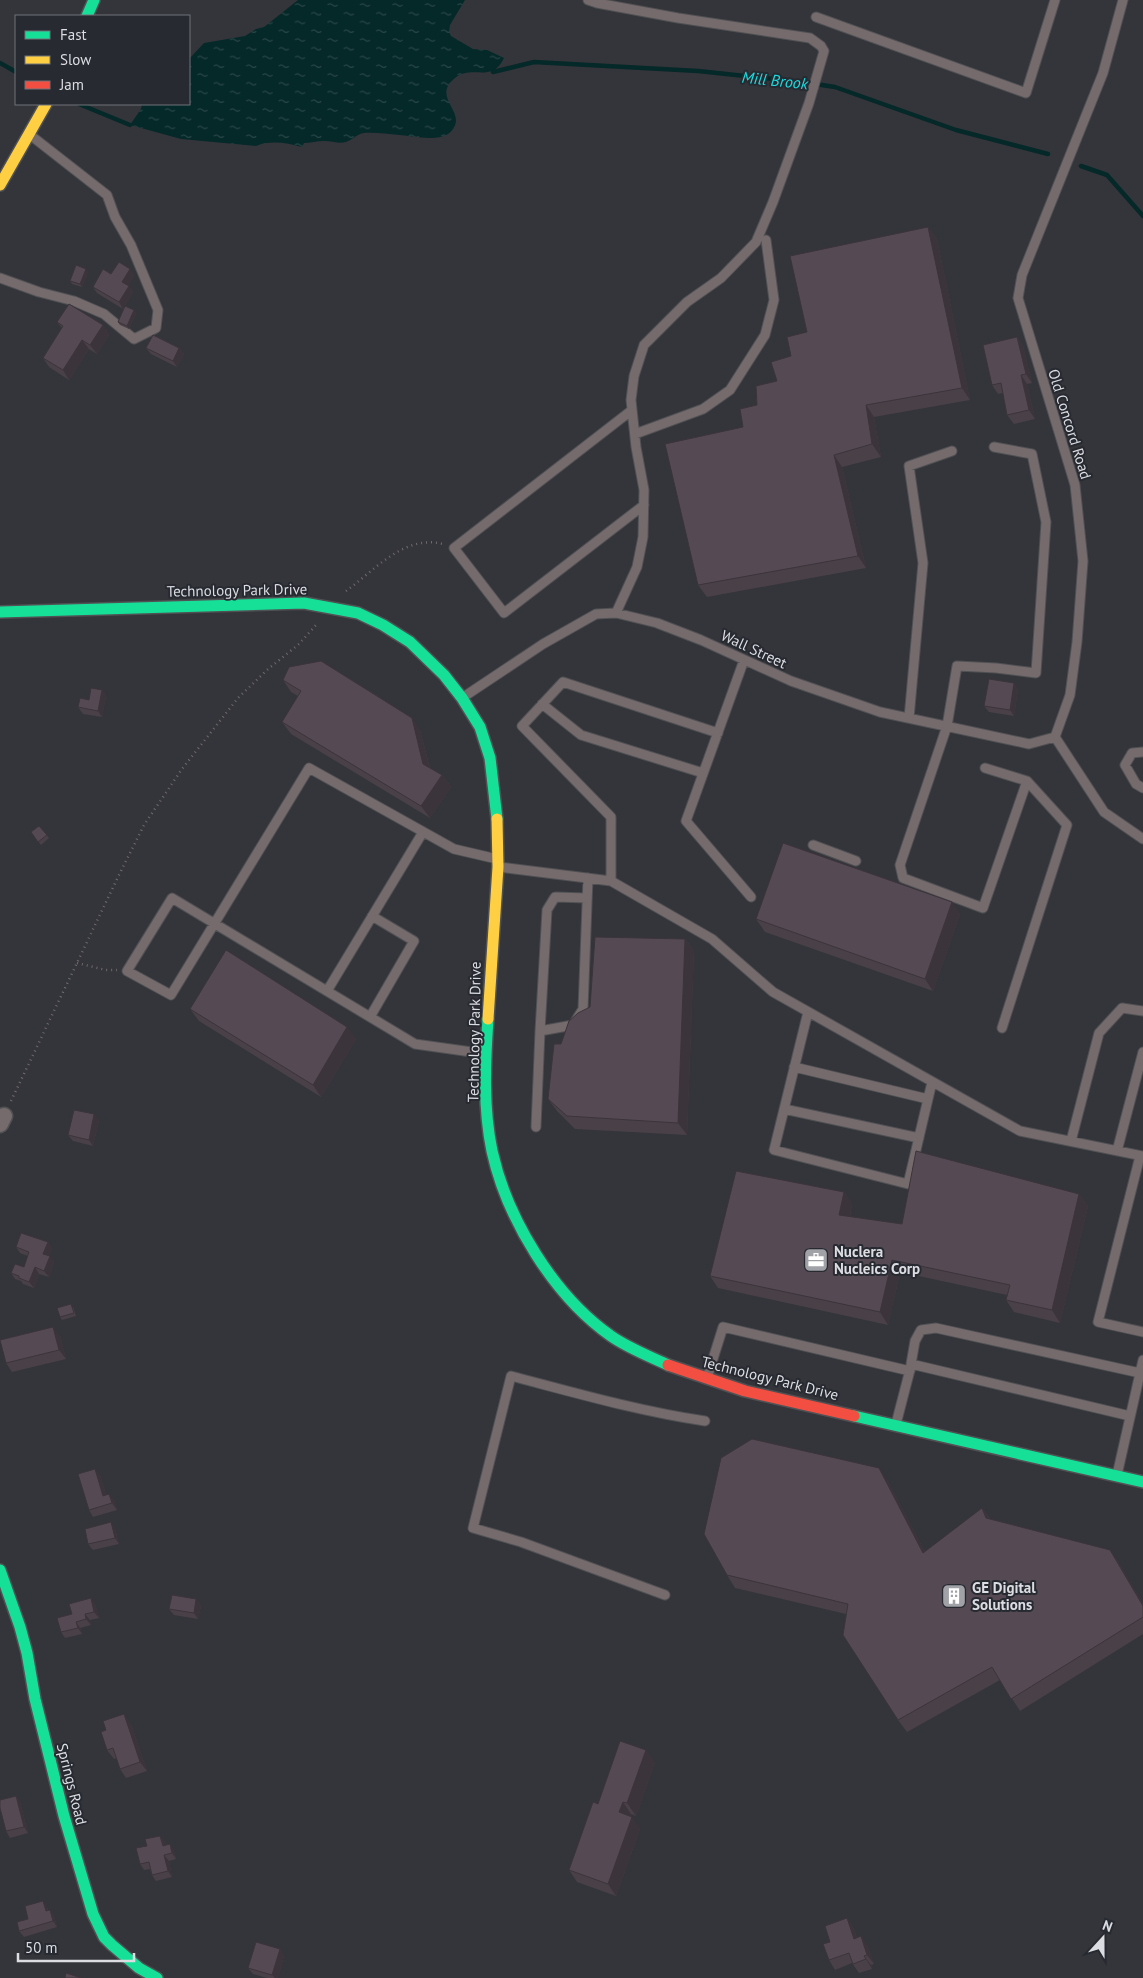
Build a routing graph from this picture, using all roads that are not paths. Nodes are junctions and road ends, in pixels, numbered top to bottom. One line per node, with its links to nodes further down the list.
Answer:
1 (94, 0): 5 (street)
2 (588, 0): 12 (lane)
3 (1055, 0): 6 (lane)
4 (1123, 0): 25 (lane, Old Concord Road)
5 (88, 15)
6 (816, 17)
7 (45, 105): 8 (street)
8 (29, 134): 9 (street); 11 (lane)
9 (0, 185)
10 (766, 240): 13 (lane)
11 (0, 278)
12 (632, 410): 13 (lane); 16 (lane)
13 (635, 434): 16 (lane)
14 (994, 447): 23 (lane)
15 (952, 451): 22 (lane)
16 (644, 505): 18 (lane)
17 (0, 612): 20 (street, Technology Park Drive)
18 (616, 613): 19 (lane, Wall Street); 20 (lane, Wall Street)
19 (744, 660): 22 (lane, Wall Street); 24 (lane)
20 (462, 698): 35 (street, Technology Park Drive)
21 (542, 704): 24 (lane); 28 (lane); 37 (lane)
22 (909, 718): 23 (lane, Wall Street)
23 (947, 726): 25 (lane, Wall Street); 29 (lane)
24 (718, 733): 28 (lane)
25 (1055, 737): 32 (lane)
26 (1143, 752): 30 (lane)
27 (985, 768): 29 (lane)
28 (703, 773): 38 (lane)
29 (1027, 781): 46 (lane)
30 (1143, 788)
31 (423, 832): 35 (lane); 40 (lane); 41 (lane)
32 (1143, 839)
33 (814, 845): 34 (lane)
34 (856, 861)
35 (498, 863): 36 (lane); 49 (street, Technology Park Drive)
36 (588, 878): 37 (lane); 39 (lane)
37 (611, 881): 44 (lane)
38 (750, 897)
39 (587, 898): 47 (lane); 47 (lane)
40 (372, 916): 42 (lane); 45 (lane)
41 (214, 923): 41 (lane); 42 (lane)
42 (327, 991): 45 (lane)
43 (1143, 1011): 56 (lane)
44 (808, 1012): 50 (lane); 51 (lane)
45 (370, 1016): 49 (lane)
46 (1002, 1028)
47 (540, 1030): 54 (lane)
48 (1143, 1052): 57 (lane)
49 (486, 1054): 63 (street, Technology Park Drive)
50 (794, 1067): 52 (lane); 53 (lane)
51 (932, 1082): 52 (lane); 56 (lane)
52 (928, 1099): 55 (lane)
53 (784, 1109): 55 (lane); 55 (lane)
54 (536, 1127)
55 (919, 1138)
56 (1071, 1142): 57 (lane)
57 (1117, 1151): 58 (lane)
58 (1142, 1156): 59 (lane)
59 (1143, 1332)
60 (1143, 1360): 62 (lane)
61 (911, 1368): 62 (lane); 63 (lane); 64 (lane); 66 (lane)
62 (1140, 1373): 64 (lane)
63 (707, 1379): 66 (street, Technology Park Drive)
64 (1130, 1416): 67 (lane)
65 (705, 1421): 70 (lane)
66 (896, 1425): 67 (street, Technology Park Drive)
67 (1117, 1475): 68 (street, Technology Park Drive)
68 (1143, 1482)
69 (0, 1570): 71 (street, Springs Road)
70 (665, 1595)
71 (136, 1973): 72 (street, Springs Road)
72 (157, 1978)

